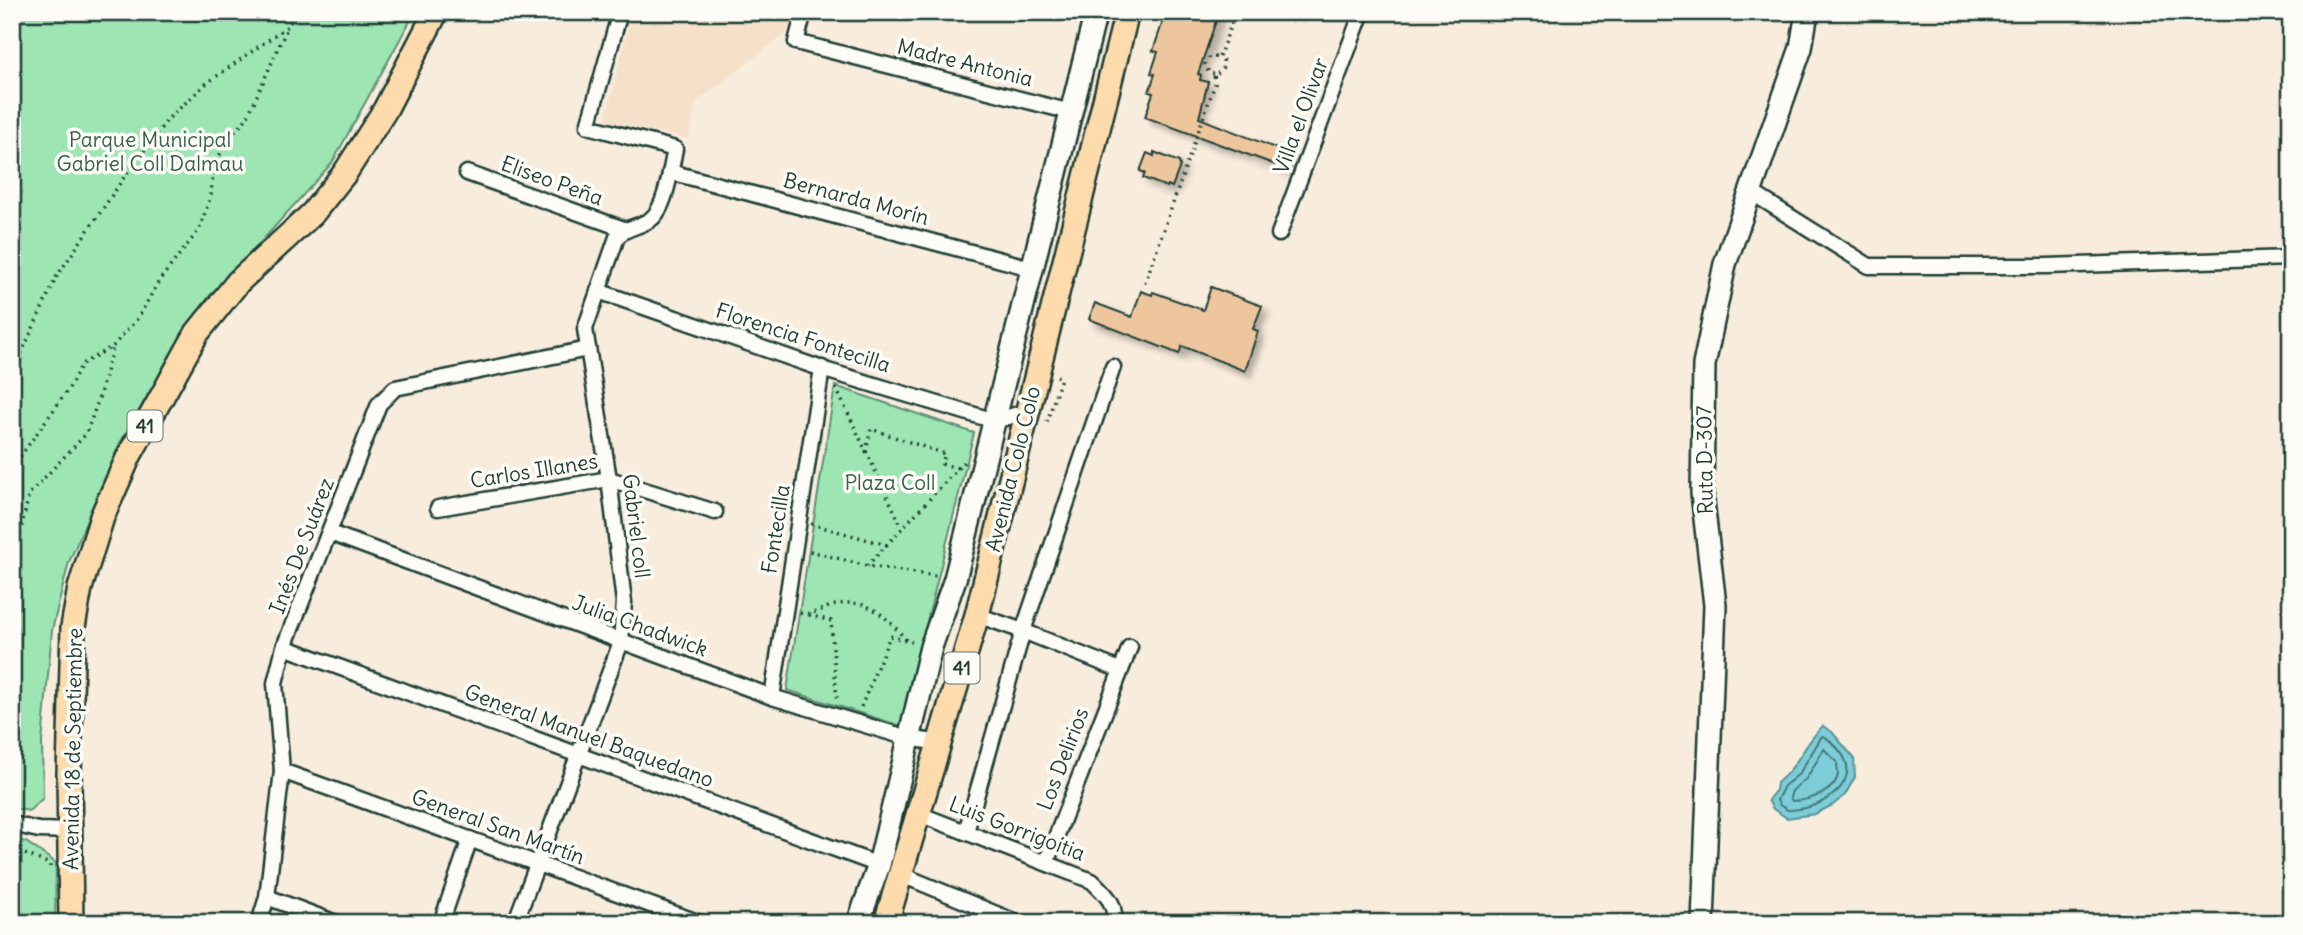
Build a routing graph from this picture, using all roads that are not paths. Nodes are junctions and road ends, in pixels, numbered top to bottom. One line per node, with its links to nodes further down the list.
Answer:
1 (436, 12): 39 (main road, Avenida 18 de Septiembre / 41)
2 (620, 12): 9 (street)
3 (804, 12): 8 (street, Madre Antonia)
4 (1096, 12): 8 (street, Avenida Colo Colo)
5 (1127, 12): 20 (main road, Avenida Colo Colo / 41)
6 (1362, 12): 13 (street, Villa el Olivar)
7 (1807, 12): 11 (street, Ruta D-307)
8 (1071, 111): 15 (street, Avenida Colo Colo)
9 (670, 172): 12 (street); 15 (street, Bernarda Morín)
10 (467, 173): 12 (street, Eliseo Peña)
11 (1751, 192): 14 (street); 57 (street, Ruta D-307)
12 (624, 229): 16 (street, Gabriel coll)
13 (1279, 234)
14 (2291, 257)
15 (1031, 268): 21 (street, Avenida Colo Colo)
16 (598, 291): 17 (street, Gabriel coll); 19 (street, Florencia Fontecilla)
17 (588, 349): 22 (street, Gabriel coll); 25 (street, Inés De Suárez)
18 (1113, 367): 27 (street)
19 (825, 369): 21 (street, Florencia Fontecilla); 32 (street, Fontecilla)
20 (1027, 411): 21 (street); 26 (main road, Avenida Colo Colo / 41)
21 (995, 421): 33 (street, Avenida Colo Colo)
22 (609, 479): 23 (street, Carlos Illanes); 24 (street, Carlos Illanes); 28 (street, Gabriel coll)
23 (438, 508)
24 (715, 512)
25 (330, 533): 28 (street, Julia Chadwick); 30 (street, Inés De Suárez)
26 (977, 615): 27 (street); 34 (main road, Avenida Colo Colo / 41)
27 (1023, 631): 31 (street); 40 (street)
28 (621, 642): 32 (street, Julia Chadwick); 35 (street, Gabriel coll)
29 (1130, 647): 31 (street, Los Delirios)
30 (284, 648): 35 (street, General Manuel Baquedano); 36 (street, Inés De Suárez)
31 (1120, 670): 43 (street, Los Delirios)
32 (772, 697): 33 (street, Julia Chadwick)
33 (908, 738): 34 (street, Julia Chadwick); 44 (street, Avenida Colo Colo)
34 (940, 743): 37 (main road, Avenida Colo Colo / 41)
35 (580, 754): 42 (street, Gabriel coll); 44 (street, General Manuel Baquedano)
36 (282, 771): 41 (street, General San Martín); 46 (street, Inés De Suárez)
37 (919, 814): 40 (street, Luis Gorrigoitia); 45 (main road, Avenida Colo Colo / 41)
38 (12, 824): 39 (street)
39 (70, 831): 47 (main road, Avenida 18 de Septiembre / 41)
40 (966, 832): 43 (street, Luis Gorrigoitia)
41 (470, 839): 42 (street, General San Martín); 50 (street)
42 (538, 863): 51 (street, Gabriel coll); 52 (street, General San Martín)
43 (1046, 863): 56 (street, Luis Gorrigoitia)
44 (879, 865): 53 (street, Avenida Colo Colo)
45 (902, 875): 54 (main road, Avenida Colo Colo / 41); 55 (street)
46 (267, 897): 48 (street, Inés De Suárez); 49 (street)
47 (71, 923)
48 (259, 923)
49 (336, 923)
50 (441, 923)
51 (515, 923)
52 (700, 923)
53 (858, 923)
54 (886, 923)
55 (1018, 923)
56 (1114, 923)
57 (1703, 923)

